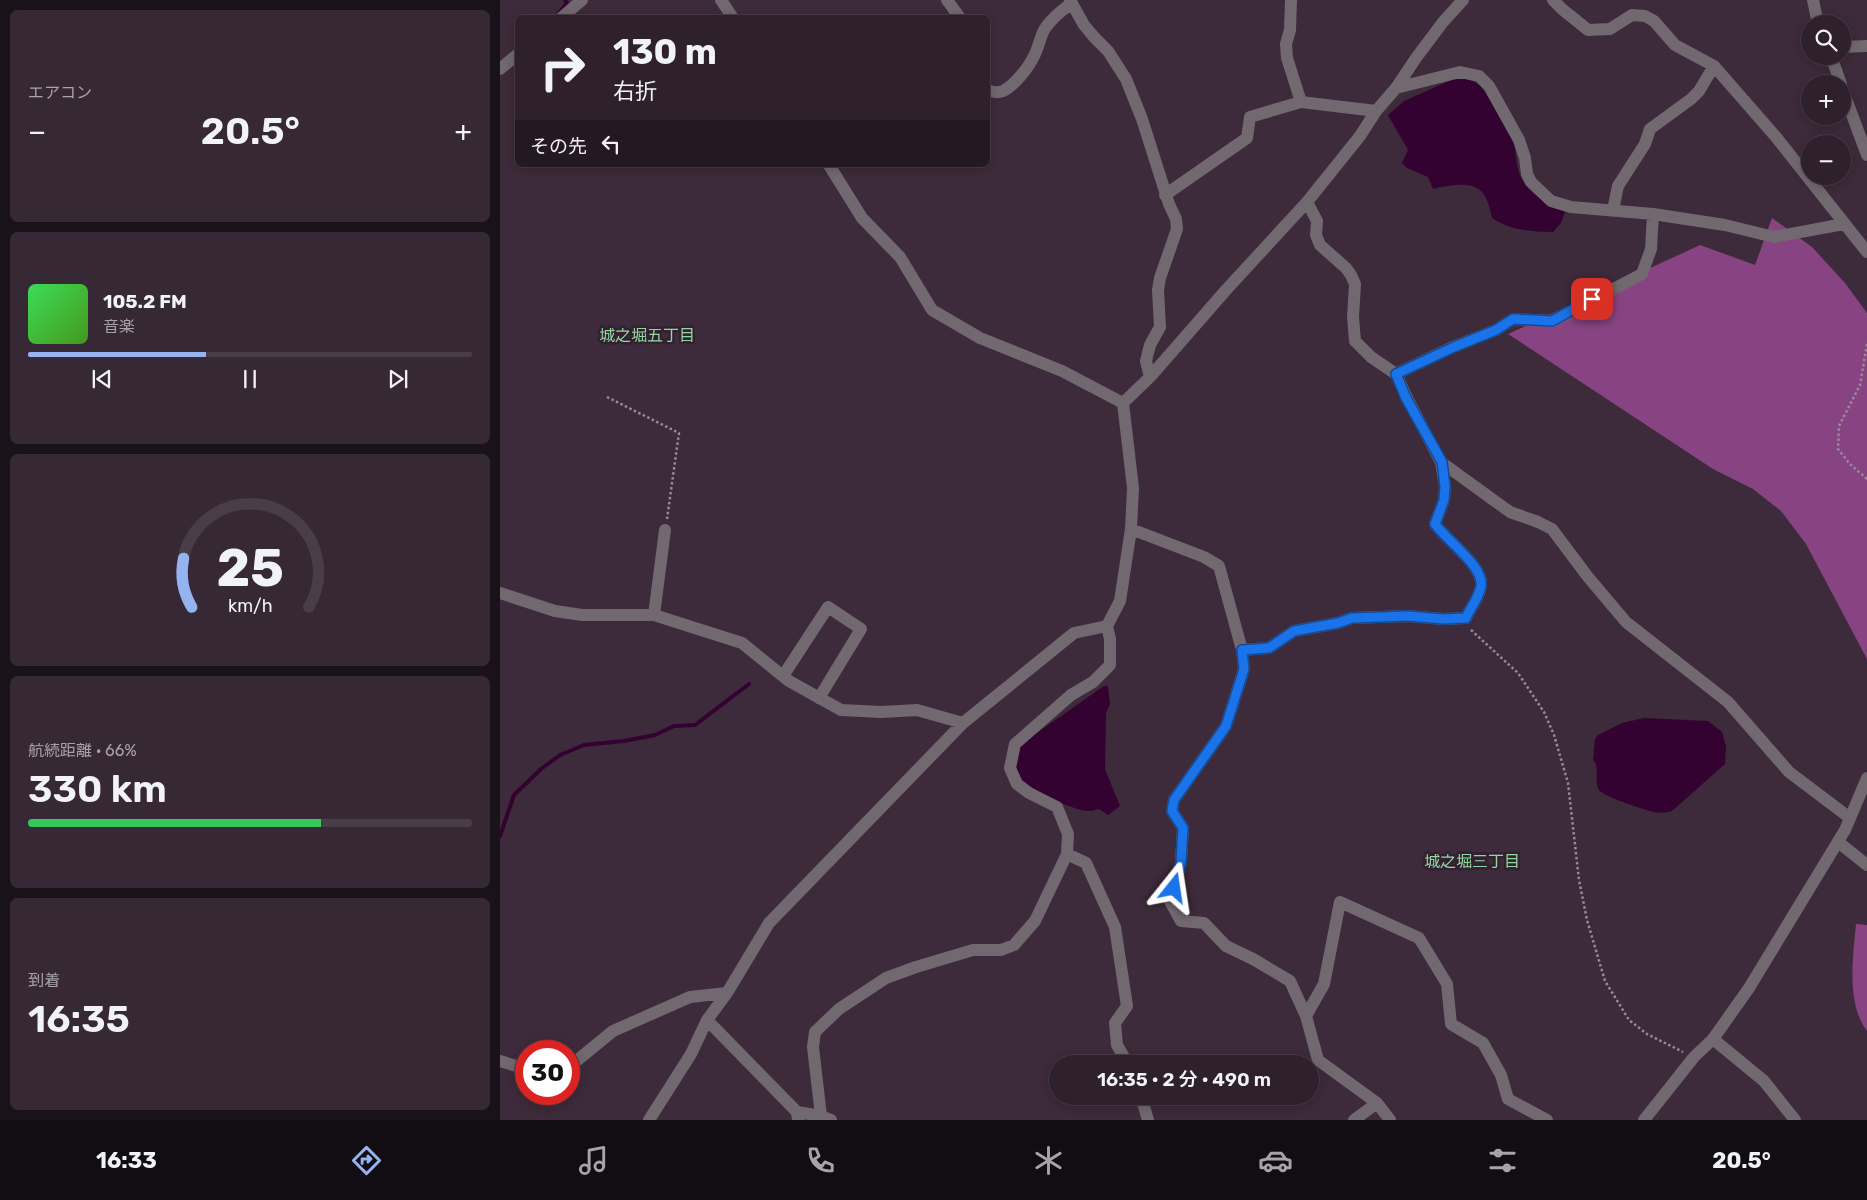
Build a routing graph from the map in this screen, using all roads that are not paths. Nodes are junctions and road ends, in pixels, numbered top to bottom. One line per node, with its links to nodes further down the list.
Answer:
1 (582, 0): 9 (street)
2 (721, 0): 10 (street)
3 (947, 0): 11 (street)
4 (1291, 0): 20 (street)
5 (1463, 0): 18 (street)
6 (1553, 0): 16 (street)
7 (1813, 0): 12 (street)
8 (1071, 2): 19 (street); 25 (street)
9 (564, 15)
10 (731, 15)
11 (958, 15)
12 (1816, 15)
13 (1867, 46): 14 (street)
14 (1851, 47)
15 (515, 56): 17 (street)
16 (1714, 66): 27 (street); 29 (street)
17 (500, 69)
18 (1396, 88): 21 (street); 27 (street)
19 (990, 91)
20 (1301, 102): 21 (street); 25 (street)
21 (1376, 111): 26 (street)
22 (1851, 112): 23 (street)
23 (1867, 155)
24 (830, 167): 33 (street)
25 (1165, 195): 32 (street)
26 (1307, 202): 31 (street); 32 (street)
27 (1613, 210): 28 (street)
28 (1652, 214): 29 (street); 31 (street)
29 (1844, 224): 30 (street)
30 (1867, 252)
31 (1396, 374): 34 (street)
32 (1150, 377): 33 (street)
33 (1123, 403): 35 (street)
34 (1442, 462): 40 (street); 45 (street)
35 (1131, 529): 39 (street); 40 (street)
36 (665, 530): 38 (street)
37 (500, 593): 38 (street)
38 (654, 615): 41 (street)
39 (1107, 626): 43 (street); 47 (street)
40 (1242, 650): 50 (street)
41 (782, 676): 42 (street); 42 (street)
42 (819, 698): 43 (street)
43 (963, 723): 49 (street)
44 (1867, 778): 45 (street)
45 (1850, 818): 46 (street)
46 (1838, 842): 48 (street); 52 (street)
47 (1067, 854): 53 (street); 60 (street)
48 (1867, 865)
49 (727, 993): 51 (street); 54 (street)
50 (1306, 1016): 57 (street); 65 (street)
51 (707, 1020): 59 (street); 61 (street)
52 (1713, 1039): 66 (street); 67 (street)
53 (1123, 1055)
54 (580, 1058)
55 (500, 1061): 56 (street)
56 (515, 1066)
57 (1377, 1103): 63 (street); 64 (street)
58 (1144, 1105): 62 (street)
59 (798, 1116): 60 (street)
60 (826, 1118)
61 (649, 1120)
62 (1148, 1120)
63 (1354, 1120)
64 (1390, 1120)
65 (1547, 1120)
66 (1644, 1120)
67 (1796, 1120)

